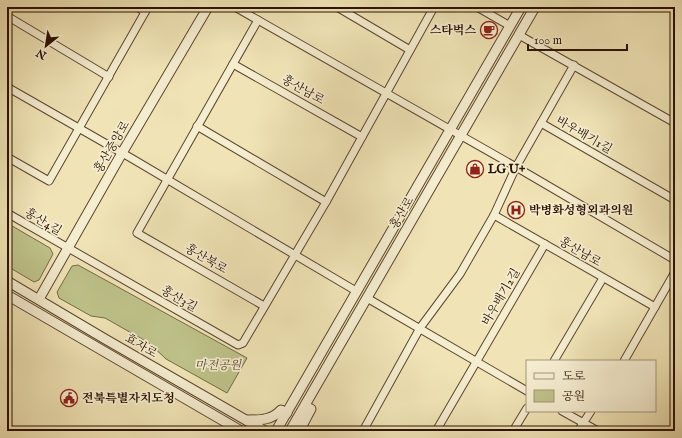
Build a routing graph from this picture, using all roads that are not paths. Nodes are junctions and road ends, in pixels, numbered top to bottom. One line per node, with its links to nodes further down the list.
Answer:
1 (136, 7): 9 (street)
2 (208, 7): 27 (street, 홍산중앙로)
3 (235, 7): 11 (street)
4 (337, 7): 14 (street)
5 (434, 7): 14 (street)
6 (477, 7): 12 (street)
7 (521, 7): 12 (street, 홍산로)
8 (535, 7): 13 (street, 홍산로)
9 (147, 10): 17 (street)
10 (7, 16): 17 (street)
11 (258, 20): 15 (street); 19 (street)
12 (510, 26): 24 (street, 홍산로)
13 (519, 34): 16 (street); 25 (street, 홍산로)
14 (410, 50): 19 (street)
15 (233, 64): 22 (street, 홍산북로); 26 (street, 홍산남로)
16 (574, 65): 20 (street, 바우배기1길); 21 (street)
17 (109, 77): 23 (street)
18 (7, 87): 23 (street)
19 (386, 92): 24 (street); 26 (street)
20 (541, 123): 29 (street); 31 (street, 바우배기1길)
21 (675, 123)
22 (197, 126): 30 (street, 홍산북로); 32 (street)
23 (79, 129): 27 (street); 28 (street)
24 (450, 130): 25 (street); 42 (street, 홍산로)
25 (461, 135): 29 (street); 44 (street, 홍산로)
26 (362, 136): 32 (street)
27 (122, 153): 30 (street); 36 (street, 홍산중앙로)
28 (7, 157)
29 (516, 167): 34 (street); 38 (street)
30 (167, 179): 37 (street); 46 (street, 홍산북로)
31 (675, 200)
32 (326, 202): 37 (street)
33 (7, 213): 36 (street, 홍산4길)
34 (494, 215): 35 (street, 홍산남로); 48 (street)
35 (545, 244): 40 (street, 홍산남로); 51 (street, 바우배기2길)
36 (68, 248): 45 (street, 홍산중앙로); 46 (street, 홍산3길)
37 (294, 254): 42 (street); 46 (street)
38 (675, 260)
39 (675, 272): 47 (street)
40 (603, 278): 47 (street, 홍산남로); 49 (street)
41 (7, 281): 45 (street, 효자로)
42 (356, 291): 57 (street, 홍산로)
43 (7, 295): 61 (street, 효자로)
44 (367, 298): 48 (street); 53 (street, 홍산로)
45 (39, 299): 58 (street, 효자로)
46 (264, 306)
47 (655, 307): 50 (street)
48 (420, 328): 51 (street); 60 (street)
49 (555, 360)
50 (625, 360)
51 (476, 362): 52 (street); 67 (street)
52 (526, 390)
53 (305, 406): 64 (street, 홍산로); 65 (street)
54 (526, 410): 68 (street)
55 (564, 412): 59 (street)
56 (590, 412): 59 (street)
57 (287, 413): 58 (street); 63 (street, 홍산로)
58 (246, 420): 62 (street, 효자로)
59 (583, 423): 69 (street); 70 (street)
60 (364, 429): 66 (street)
61 (242, 431)
62 (265, 431)
63 (276, 431)
64 (290, 431)
65 (300, 431)
66 (372, 431)
67 (436, 431)
68 (513, 431)
69 (578, 431)
70 (598, 431)

